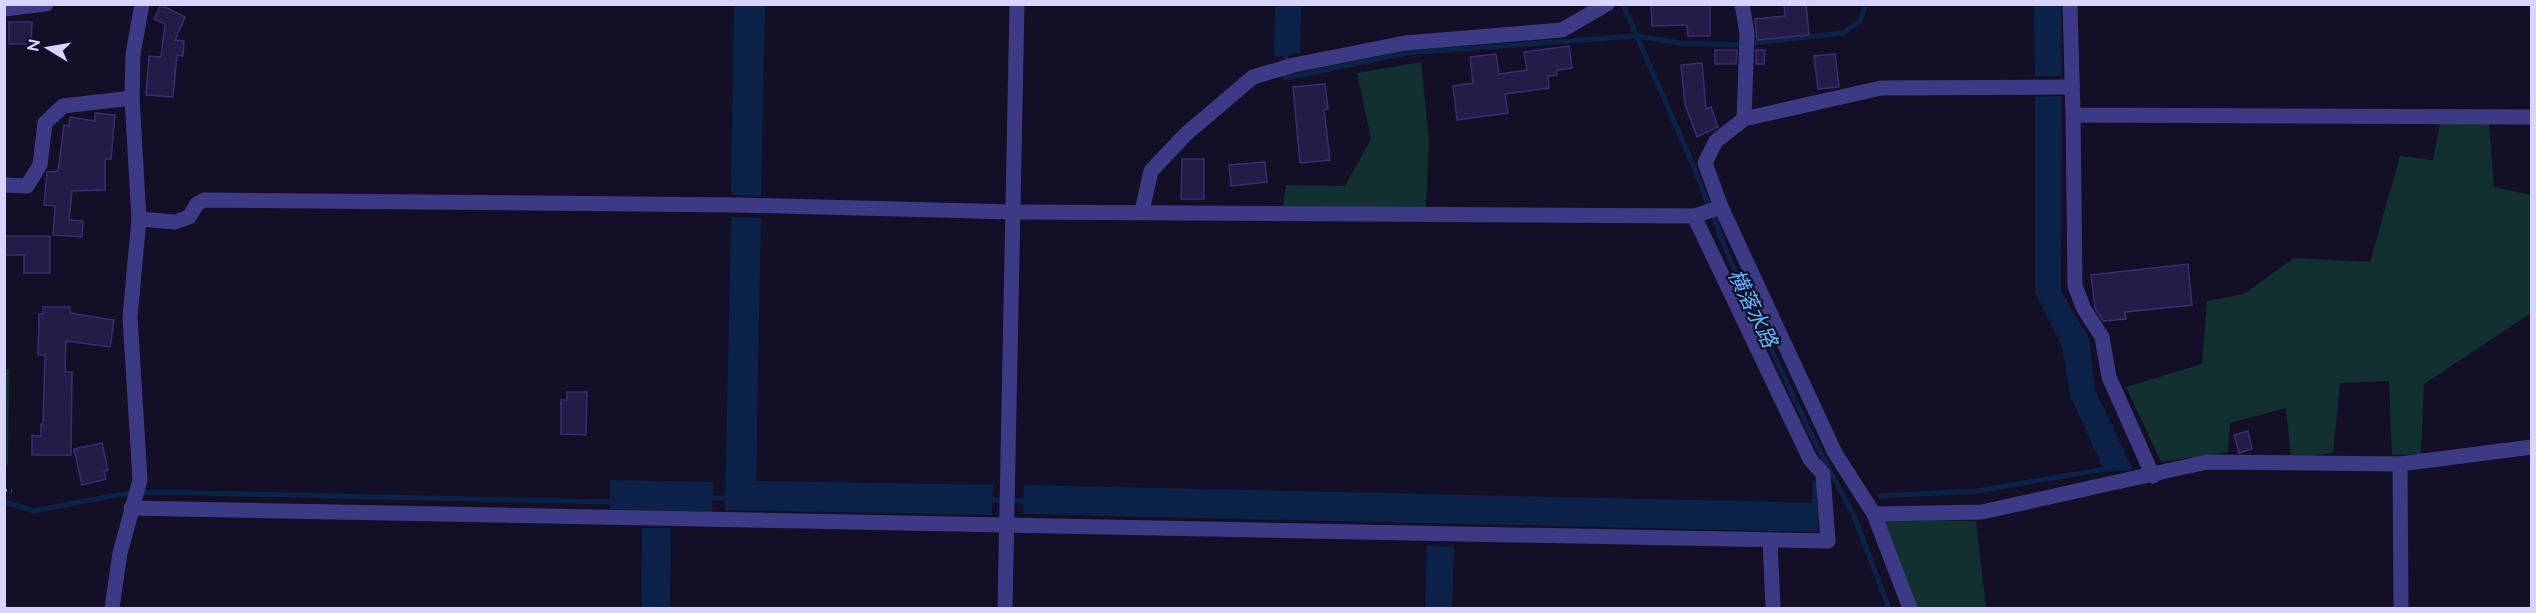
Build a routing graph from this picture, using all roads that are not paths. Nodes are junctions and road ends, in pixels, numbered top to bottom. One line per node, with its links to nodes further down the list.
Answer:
1 (46, 4): 7 (street)
2 (136, 4): 8 (street)
3 (1017, 4): 18 (street)
4 (1607, 4): 17 (street)
5 (1742, 4): 14 (street)
6 (2070, 4): 10 (street)
7 (37, 5): 9 (street)
8 (142, 5): 11 (street)
9 (4, 9)
10 (2056, 88): 12 (street); 14 (street)
11 (132, 98): 15 (street); 20 (street)
12 (2073, 115): 13 (street); 25 (street)
13 (2532, 117)
14 (1744, 119): 16 (street)
15 (4, 185)
16 (1721, 207): 19 (street); 22 (street)
17 (1142, 211): 18 (street); 19 (street)
18 (1013, 212): 20 (street); 28 (street)
19 (1694, 216): 23 (street)
20 (139, 219): 26 (street)
21 (2532, 447): 24 (street)
22 (1835, 453): 23 (street); 27 (street)
23 (1810, 459): 29 (street)
24 (2400, 464): 25 (street); 34 (street)
25 (2153, 476): 27 (street)
26 (132, 508): 28 (street); 30 (street)
27 (1874, 514): 33 (street)
28 (1006, 526): 29 (street); 31 (street)
29 (1770, 540): 32 (street)
30 (112, 609)
31 (1005, 609)
32 (1773, 609)
33 (1910, 609)
34 (2401, 609)

